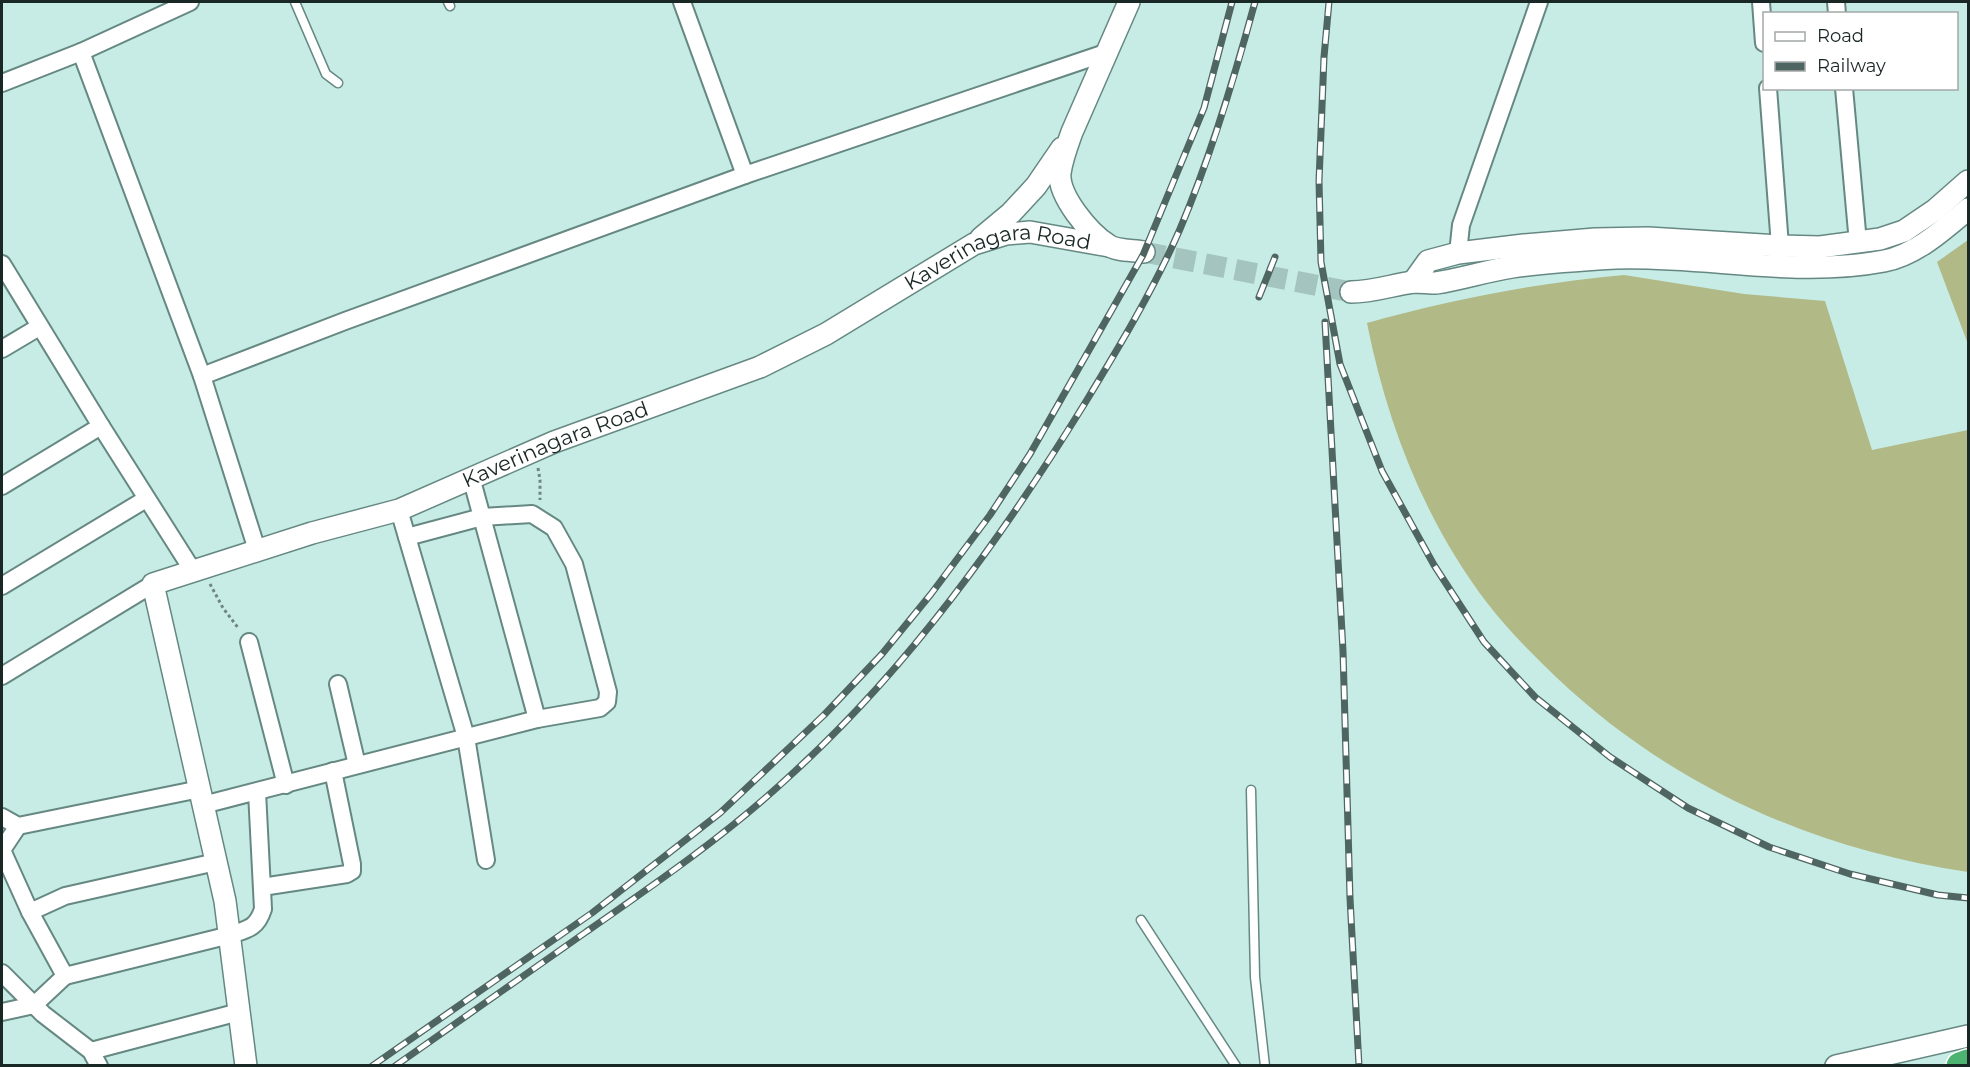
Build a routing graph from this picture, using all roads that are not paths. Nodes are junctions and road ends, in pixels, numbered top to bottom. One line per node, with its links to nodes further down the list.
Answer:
1 (190, 2): 8 (street)
2 (295, 2): 11 (lane)
3 (682, 2): 15 (street)
4 (1129, 2): 9 (street)
5 (1539, 2): 23 (street)
6 (1761, 2): 7 (street)
7 (1763, 29)
8 (81, 52): 10 (street); 29 (street)
9 (1108, 52): 14 (street); 15 (street)
10 (2, 83)
11 (338, 83)
12 (1768, 90): 21 (street)
13 (1844, 90): 18 (street)
14 (1072, 132): 19 (street); 20 (street)
15 (745, 175): 29 (street)
16 (1968, 181): 18 (street)
17 (1968, 209): 25 (street)
18 (1858, 243): 21 (street)
19 (974, 244): 20 (street, Kaverinagara Road); 31 (street, Kaverinagara Road)
20 (1109, 246): 22 (street, Kaverinagara Road)
21 (1780, 246): 23 (street)
22 (1144, 252)
23 (1458, 253): 25 (street)
24 (2, 264): 27 (street)
25 (1413, 282): 26 (street)
26 (1351, 292)
27 (39, 327): 28 (street); 30 (street)
28 (2, 349)
29 (202, 376): 37 (street)
30 (101, 426): 32 (street); 33 (street)
31 (471, 477): 34 (street, Kaverinagara Road); 35 (street)
32 (2, 486)
33 (146, 499): 38 (street); 40 (street)
34 (399, 510): 36 (street); 37 (street, Kaverinagara Road)
35 (482, 517): 36 (street); 44 (street); 44 (street)
36 (407, 537): 45 (street)
37 (257, 550): 38 (street, Kaverinagara Road)
38 (198, 569): 39 (street, Kaverinagara Road)
39 (153, 584): 42 (street, Kaverinagara Road); 51 (street)
40 (2, 586)
41 (249, 642): 48 (street)
42 (2, 676)
43 (338, 684): 46 (street)
44 (537, 718): 45 (street)
45 (466, 738): 46 (street); 54 (street)
46 (357, 765): 47 (street)
47 (333, 771): 48 (street); 56 (street)
48 (286, 785): 50 (street)
49 (1251, 790): 70 (lane)
50 (257, 792): 51 (street); 56 (street)
51 (201, 797): 53 (street); 55 (street)
52 (2, 817): 53 (street)
53 (18, 826): 57 (street)
54 (486, 860)
55 (216, 862): 57 (street); 59 (street)
56 (262, 887): 59 (street)
57 (30, 912): 61 (street)
58 (1141, 920): 69 (lane)
59 (230, 935): 61 (street); 64 (street)
60 (2, 973): 62 (street)
61 (65, 976): 62 (street)
62 (34, 1005): 63 (street); 66 (street)
63 (2, 1012)
64 (239, 1012): 66 (street); 68 (street)
65 (1968, 1036): 71 (street)
66 (97, 1062)
67 (1968, 1063): 72 (highway)
68 (246, 1065)
69 (1236, 1065)
70 (1264, 1065)
71 (1836, 1065)
72 (1960, 1065)

